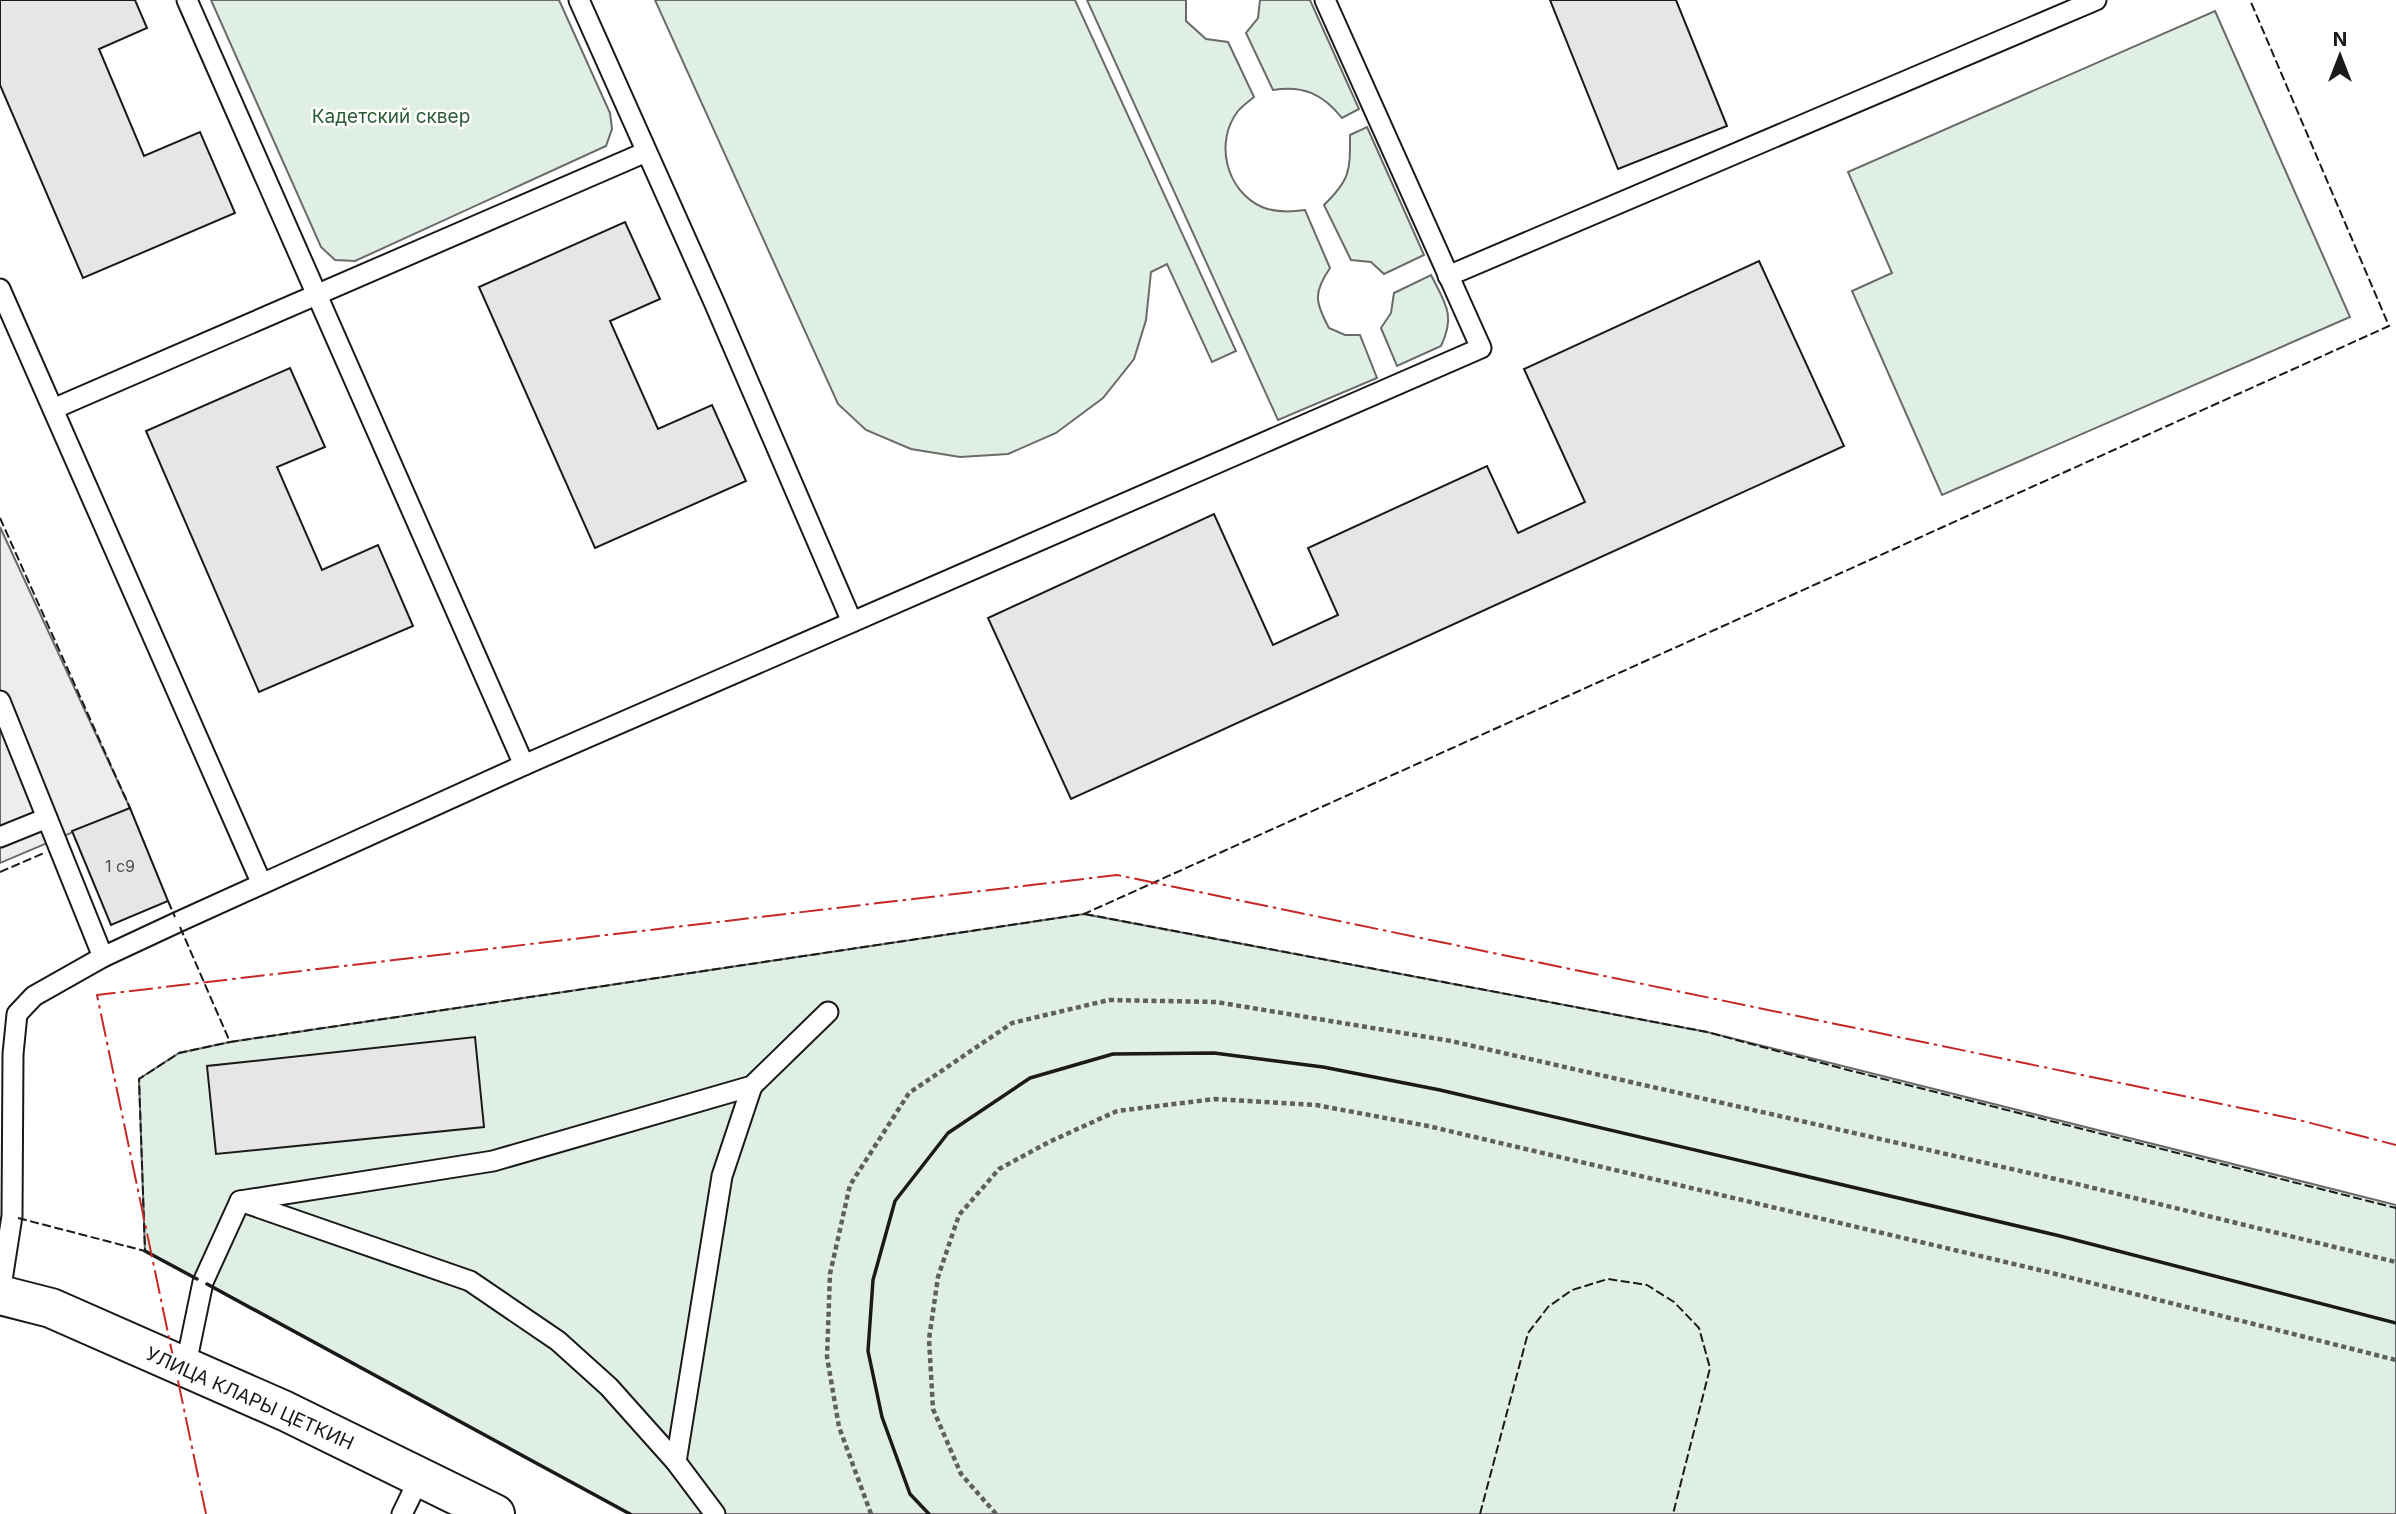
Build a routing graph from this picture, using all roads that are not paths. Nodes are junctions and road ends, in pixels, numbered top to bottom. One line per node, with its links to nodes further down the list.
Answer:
1 (187, 0): 8 (lane)
2 (579, 0): 5 (lane)
3 (1325, 0): 6 (lane)
4 (2096, 0): 6 (lane)
5 (646, 152): 8 (lane); 10 (lane)
6 (1448, 276): 10 (lane)
7 (0, 289): 9 (lane)
8 (317, 294): 9 (lane); 12 (lane)
9 (53, 410): 15 (lane)
10 (852, 622): 12 (lane)
11 (0, 701): 13 (lane)
12 (524, 765): 15 (lane)
13 (47, 818): 14 (lane); 16 (lane)
14 (0, 837)
15 (261, 882): 16 (lane)
16 (103, 957): 20 (lane)
17 (828, 1012): 18 (lane)
18 (752, 1086): 19 (lane); 22 (lane)
19 (240, 1201): 21 (lane); 22 (lane)
20 (0, 1294): 21 (street, УЛИЦА КЛАРЫ ЦЕТКИН)
21 (186, 1369): 23 (street, УЛИЦА КЛАРЫ ЦЕТКИН)
22 (676, 1462): 26 (lane)
23 (419, 1477): 24 (lane); 25 (street, УЛИЦА КЛАРЫ ЦЕТКИН)
24 (402, 1514)
25 (495, 1514)
26 (715, 1514)

